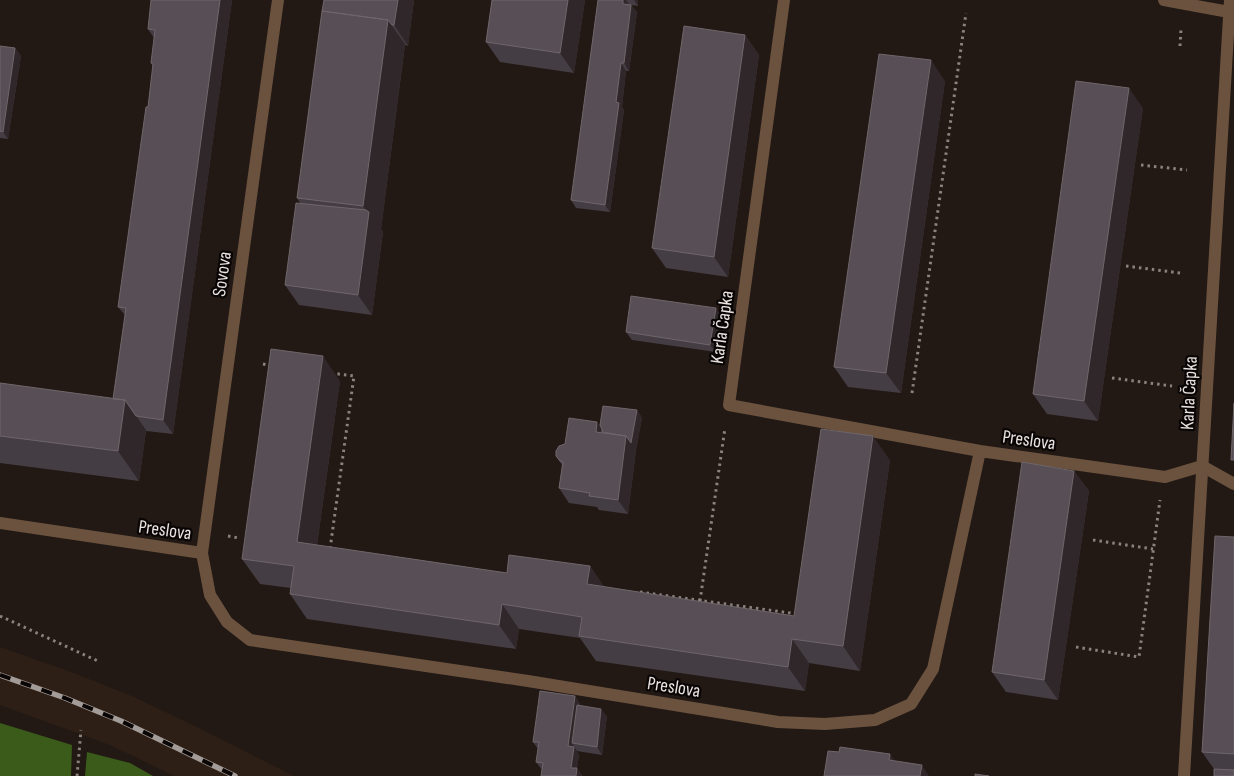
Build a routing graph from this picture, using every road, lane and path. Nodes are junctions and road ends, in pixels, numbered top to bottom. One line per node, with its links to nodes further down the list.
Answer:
1 (278, 0): 25 (street, Sovova)
2 (784, 0): 16 (street, Karla Čapka)
3 (1164, 0): 4 (street, Karla Čapka)
4 (1231, 9): 18 (street, Karla Čapka)
5 (966, 13): 15 (path)
6 (1141, 164): 7 (path)
7 (1187, 170)
8 (1126, 266): 9 (path)
9 (1180, 273)
10 (263, 364): 11 (path)
11 (281, 367)
12 (326, 372): 24 (path)
13 (1112, 378): 14 (path)
14 (1172, 386)
15 (912, 393)
16 (729, 406): 17 (street); 27 (path)
17 (980, 451): 18 (street, Preslova); 25 (street, Preslova)
18 (1202, 466): 19 (street); 34 (street, Karla Čapka)
19 (1234, 484)
20 (1160, 496): 23 (path)
21 (0, 524): 25 (street, Preslova)
22 (1093, 540): 23 (path)
23 (1153, 549): 30 (path)
24 (340, 550)
25 (202, 554)
26 (631, 591): 27 (path)
27 (700, 600): 28 (path)
28 (799, 614)
29 (0, 616): 31 (path)
30 (1076, 647)
31 (100, 662)
32 (82, 730): 33 (path)
33 (77, 776)
34 (1184, 776)

